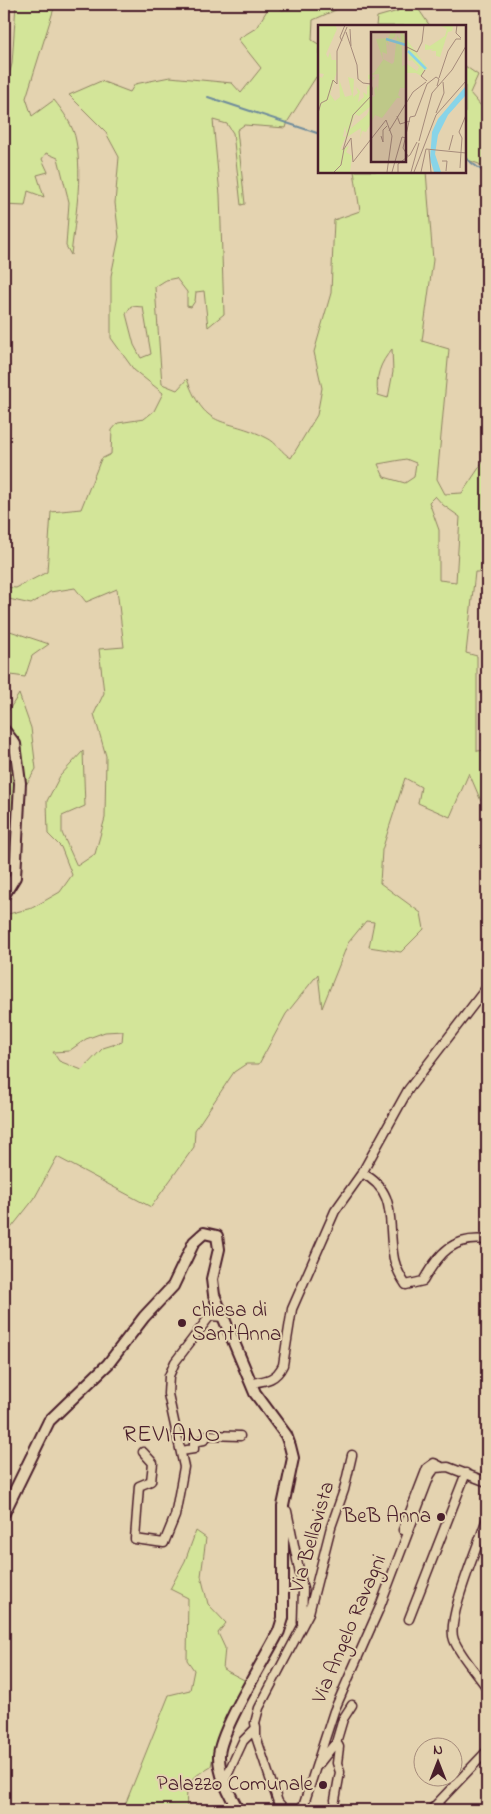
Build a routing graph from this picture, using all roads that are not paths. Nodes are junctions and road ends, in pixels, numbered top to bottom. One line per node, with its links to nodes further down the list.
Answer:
1 (4, 730): 2 (street)
2 (4, 895)
3 (487, 987): 4 (street)
4 (362, 1173): 5 (street); 7 (street)
5 (487, 1240)
6 (223, 1316): 7 (street); 9 (street); 16 (street)
7 (251, 1382): 15 (street)
8 (240, 1436): 9 (street)
9 (181, 1451): 10 (street)
10 (143, 1452)
11 (352, 1455): 20 (street, Via Bellavista)
12 (440, 1466): 13 (street); 18 (street); 26 (street, Via Angelo Ravagni)
13 (466, 1473): 14 (street); 19 (street)
14 (487, 1482)
15 (284, 1499): 20 (street, Via Bellavista); 27 (street)
16 (4, 1513)
17 (487, 1518): 21 (street)
18 (404, 1530)
19 (409, 1620)
20 (302, 1625): 23 (street, Via Bellavista)
21 (487, 1686)
22 (352, 1705): 24 (street)
23 (256, 1728): 27 (street, Via Bellavista); 30 (street)
24 (335, 1746): 26 (street); 28 (street)
25 (487, 1751): 32 (street)
26 (316, 1766): 31 (street, Via Angelo Ravagni)
27 (224, 1782): 29 (street)
28 (335, 1800)
29 (238, 1810)
30 (285, 1810)
31 (302, 1810)
32 (432, 1810)

